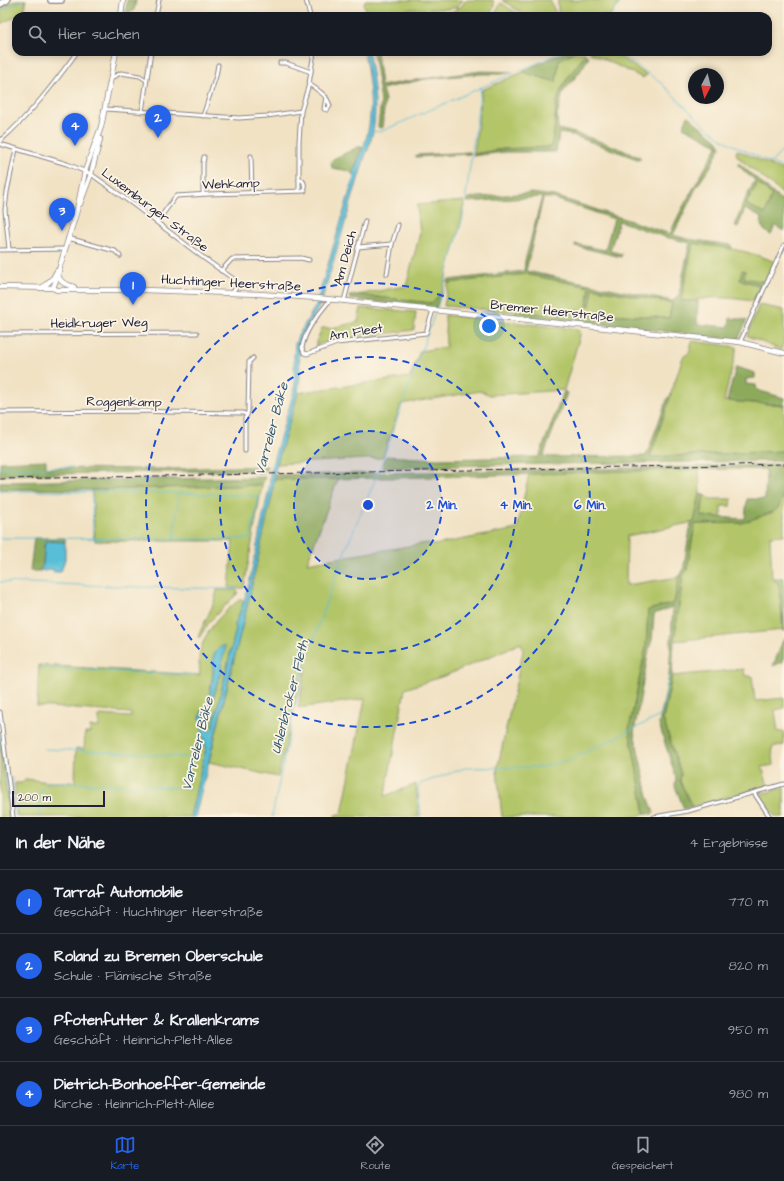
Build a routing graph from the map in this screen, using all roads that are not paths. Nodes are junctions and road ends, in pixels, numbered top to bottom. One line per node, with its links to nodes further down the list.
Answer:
1 (7, 0): 7 (highway)
2 (52, 0): 3 (highway)
3 (60, 0)
4 (123, 0): 8 (main road)
5 (159, 0): 9 (street)
6 (306, 0): 10 (street)
7 (0, 4)
8 (122, 12)
9 (157, 12)
10 (309, 12)
11 (74, 56): 27 (street)
12 (115, 56): 18 (main road)
13 (150, 56): 19 (street)
14 (313, 56): 17 (street)
15 (280, 63): 17 (street)
16 (218, 65): 25 (street)
17 (311, 72): 20 (street)
18 (112, 78): 19 (street); 22 (main road)
19 (146, 80): 24 (street)
20 (309, 84): 21 (street); 23 (street)
21 (326, 97)
22 (106, 109): 24 (street); 26 (main road)
23 (301, 111): 25 (street); 33 (street, Wehkamp)
24 (142, 112): 25 (street)
25 (203, 116)
26 (101, 127): 31 (main road); 32 (main road)
27 (0, 143): 28 (street, Luxemburger Straße)
28 (16, 149): 31 (street, Luxemburger Straße); 43 (street)
29 (251, 156): 33 (street)
30 (204, 157): 34 (street)
31 (85, 171): 32 (street, Luxemburger Straße); 35 (main road)
32 (92, 174): 35 (main road); 37 (street, Luxemburger Straße)
33 (252, 193): 34 (street, Wehkamp)
34 (203, 194): 37 (street, Wehkamp)
35 (77, 210): 39 (main road)
36 (365, 221): 42 (street, Am Deich)
37 (157, 222): 49 (street, Luxemburger Straße)
38 (398, 225): 40 (street)
39 (68, 238): 44 (main road); 46 (street)
40 (392, 244): 42 (street); 50 (street)
41 (784, 245): 65 (street)
42 (358, 247): 61 (street, Am Deich)
43 (9, 249): 44 (street); 45 (street)
44 (65, 249): 48 (main road)
45 (0, 250)
46 (120, 256)
47 (309, 260): 49 (street)
48 (60, 266): 51 (main road); 52 (main road)
49 (221, 271): 58 (street, Luxemburger Straße)
50 (388, 274)
51 (58, 275): 54 (main road); 56 (main road)
52 (53, 278): 55 (main road); 56 (main road)
53 (0, 287): 55 (main road, Huchtinger Heerstraße)
54 (74, 287): 56 (main road, Huchtinger Heerstraße); 57 (main road, Huchtinger Heerstraße)
55 (42, 288): 56 (main road, Huchtinger Heerstraße)
56 (53, 288): 57 (main road, Huchtinger Heerstraße)
57 (98, 289): 58 (main road, Huchtinger Heerstraße)
58 (232, 292): 59 (main road, Huchtinger Heerstraße)
59 (317, 298): 60 (main road, Bremer Heerstraße)
60 (330, 300): 61 (main road, Bremer Heerstraße); 62 (street, Am Fleet)
61 (344, 301): 62 (main road, Bremer Heerstraße)
62 (435, 311): 65 (main road, Bremer Heerstraße)
63 (197, 333): 64 (street, Heidkruger Weg)
64 (0, 334)
65 (740, 342): 66 (main road, Bremer Heerstraße)
66 (784, 353)
67 (253, 358): 69 (street)
68 (0, 412): 69 (street, Roggenkamp)
69 (247, 415): 70 (street)
70 (245, 451)
71 (0, 712): 74 (street)
72 (784, 784): 73 (street)
73 (754, 793): 75 (street); 76 (street)
74 (13, 817)
75 (654, 817)
76 (770, 817)

